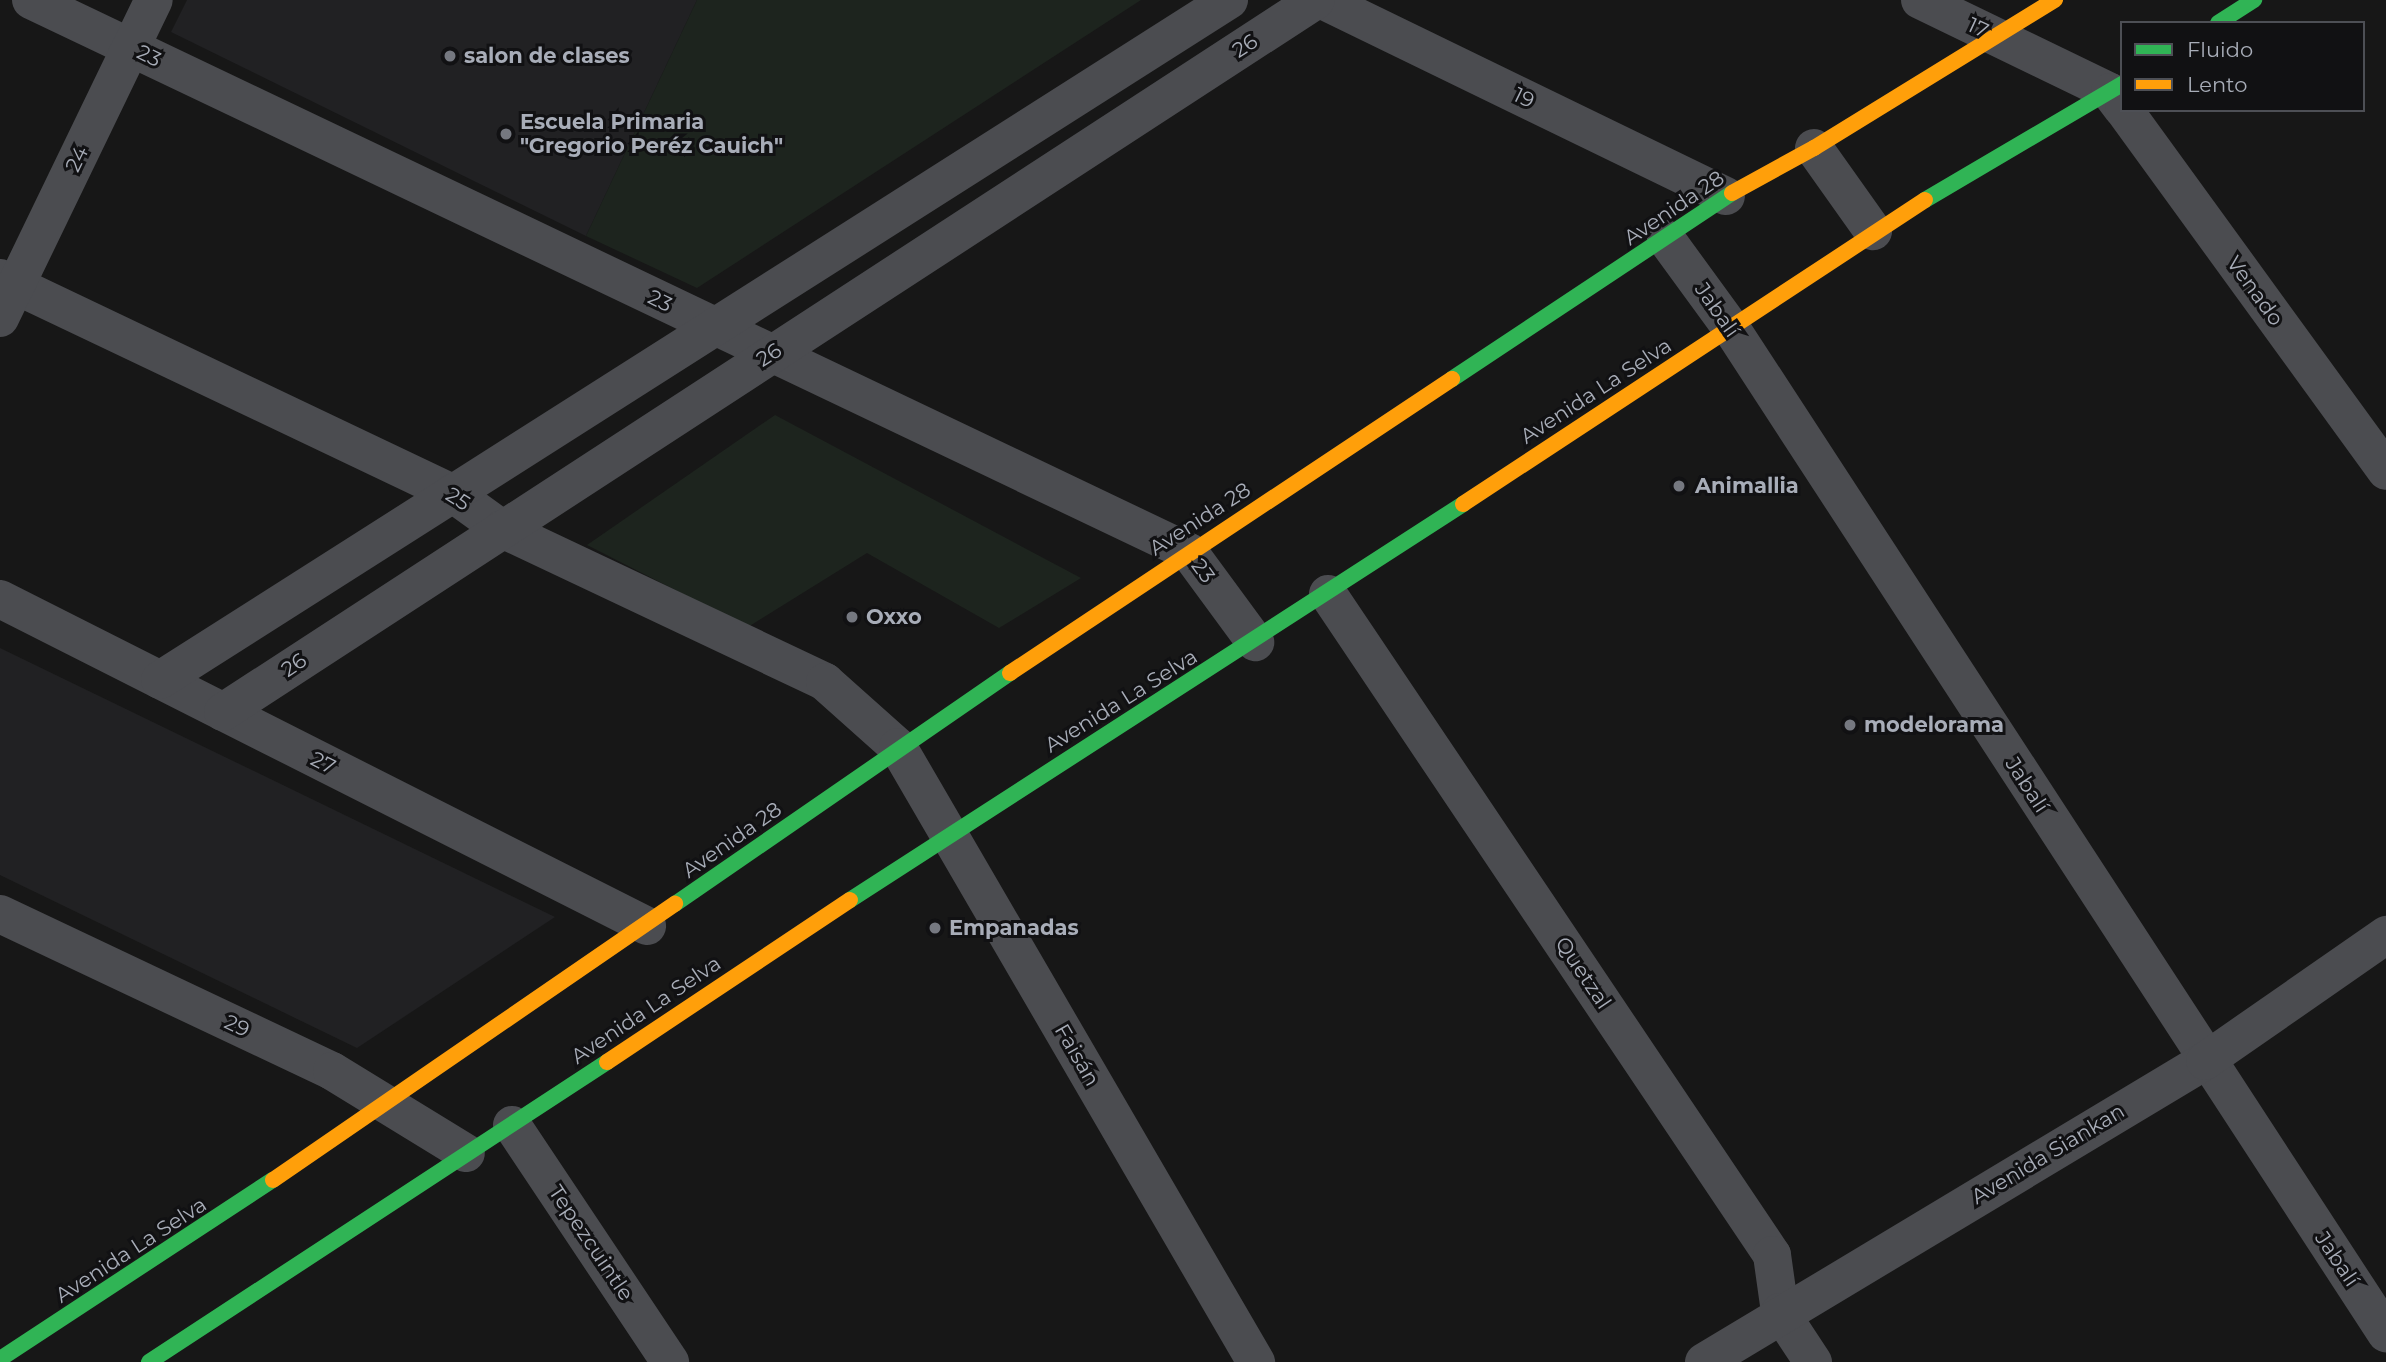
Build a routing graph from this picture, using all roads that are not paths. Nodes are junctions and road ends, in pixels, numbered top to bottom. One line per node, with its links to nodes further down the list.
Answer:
1 (31, 0): 11 (street, 23)
2 (153, 0): 11 (street, 24)
3 (1229, 0): 19 (street)
4 (1316, 0): 21 (street, 26)
5 (1322, 0): 15 (street, 19)
6 (1920, 0): 10 (street, 17)
7 (2055, 0): 10 (street, Avenida 28)
8 (2254, 0): 9 (street)
9 (2221, 21)
10 (1998, 37): 12 (street, Venado); 14 (street, Avenida 28)
11 (131, 47): 18 (street, 24); 19 (street, 23)
12 (2119, 98): 16 (street, Avenida La Selva)
13 (2129, 112): 22 (street, Venado)
14 (1814, 148): 15 (street, Avenida 28); 16 (street)
15 (1726, 196): 17 (street, Avenida 28)
16 (1873, 231): 20 (street, Avenida La Selva)
17 (1666, 239): 20 (street, Jabalí); 25 (street, Avenida 28)
18 (5, 294): 23 (street, 25)
19 (714, 326): 21 (street, 23); 23 (street)
20 (1731, 328): 26 (street, Avenida La Selva); 36 (street, Jabalí)
21 (771, 354): 24 (street, 26); 25 (street, 23)
22 (2386, 471)
23 (452, 493): 24 (street, 25); 29 (street)
24 (502, 529): 30 (street, 26); 31 (street, 25)
25 (1189, 552): 28 (street, 23); 31 (street, Avenida 28)
26 (1328, 594): 28 (street, Avenida La Selva); 40 (street, Quetzal)
27 (0, 599): 29 (street, 27)
28 (1255, 642): 32 (street, Avenida La Selva)
29 (160, 680): 30 (street, 27)
30 (223, 712): 34 (street, 27)
31 (898, 747): 32 (street, Faisán); 34 (street, Avenida 28)
32 (948, 835): 38 (street, Avenida La Selva); 45 (street, Faisán)
33 (0, 914): 37 (street, 29)
34 (647, 926): 37 (street, Avenida 28)
35 (2386, 935): 36 (street, Avenida Siankan)
36 (2205, 1061): 40 (street, Avenida Siankan); 41 (street, Jabalí)
37 (389, 1105): 39 (street, 29); 42 (street, Avenida La Selva)
38 (512, 1125): 39 (street, Avenida La Selva); 44 (street, Tepezcuintle)
39 (466, 1153): 43 (street, Avenida La Selva)
40 (1780, 1312): 46 (street, Avenida Siankan); 47 (street, Quetzal)
41 (2386, 1333)
42 (0, 1359)
43 (154, 1361)
44 (670, 1362)
45 (1256, 1362)
46 (1704, 1362)
47 (1813, 1362)

